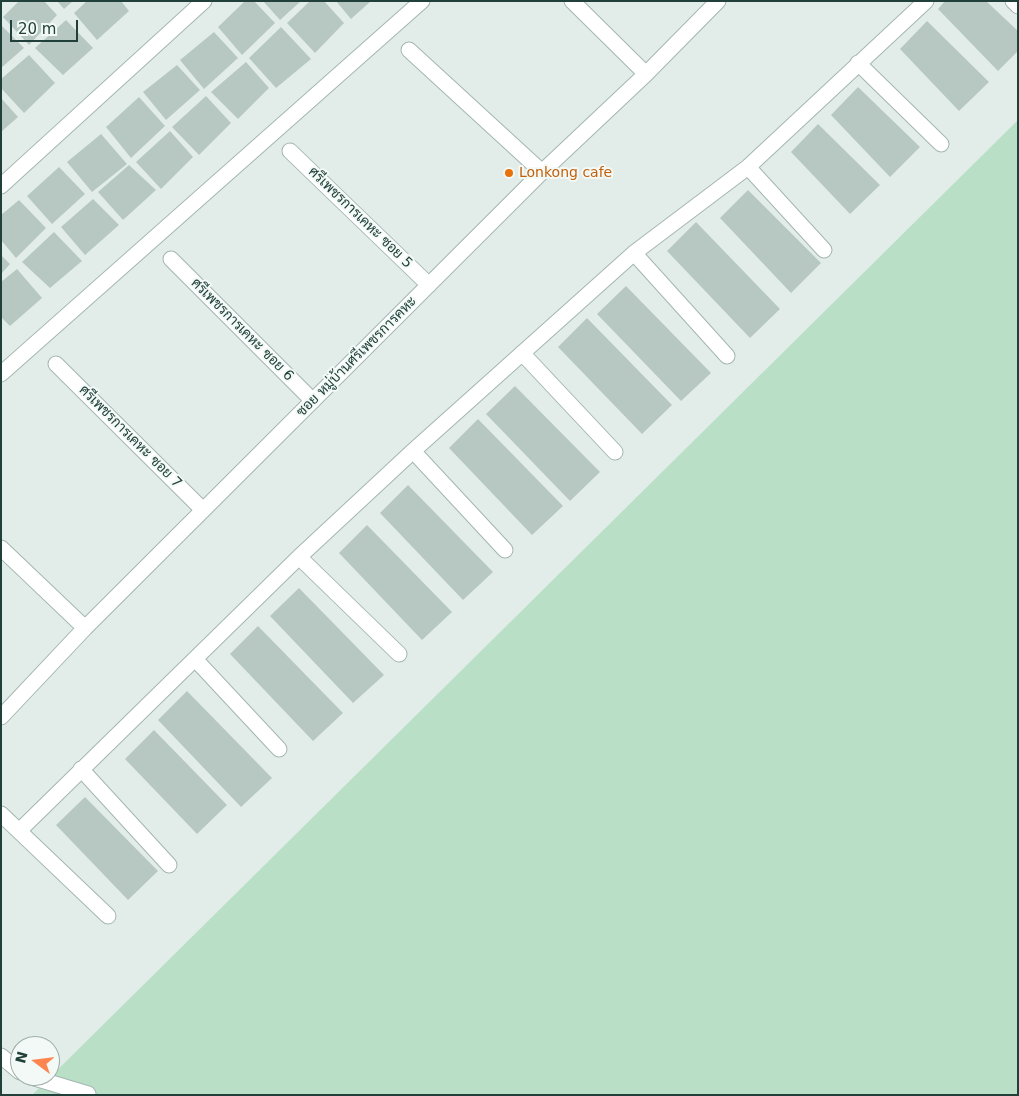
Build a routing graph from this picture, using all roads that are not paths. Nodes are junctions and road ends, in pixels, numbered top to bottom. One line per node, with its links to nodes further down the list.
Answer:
1 (204, 1): 15 (street)
2 (422, 1): 23 (street)
3 (572, 1): 10 (street)
4 (718, 1): 10 (street, ซอย หมู่บ้านศรีเพชรการคหะ)
5 (926, 1): 9 (street)
6 (1013, 1): 7 (street)
7 (1018, 6)
8 (409, 50): 14 (street)
9 (858, 63): 11 (street); 13 (street)
10 (646, 74): 14 (street, ซอย หมู่บ้านศรีเพชรการคหะ)
11 (941, 144)
12 (290, 151): 19 (street, ศรีเพชรการเคหะ ซอย 5)
13 (748, 167): 16 (street); 17 (street)
14 (542, 172): 19 (street, ซอย หมู่บ้านศรีเพชรการคหะ)
15 (1, 186)
16 (824, 250)
17 (634, 254): 20 (street); 21 (street)
18 (170, 259): 24 (street, ศรีเพชรการเคหะ ซอย 6)
19 (429, 284): 24 (street, ซอย หมู่บ้านศรีเพชรการคหะ)
20 (522, 353): 25 (street); 26 (street)
21 (727, 356)
22 (56, 364): 27 (street, ศรีเพชรการเคหะ ซอย 7)
23 (1, 374)
24 (313, 401): 27 (street, ซอย หมู่บ้านศรีเพชรการคหะ)
25 (413, 451): 29 (street); 30 (street)
26 (615, 452)
27 (203, 510): 31 (street, ซอย หมู่บ้านศรีเพชรการคหะ)
28 (1, 548): 31 (street)
29 (505, 550)
30 (299, 557): 32 (street); 33 (street)
31 (84, 628): 34 (street, ซอย หมู่บ้านศรีเพชรการคหะ)
32 (400, 654)
33 (194, 659): 35 (street); 36 (street)
34 (1, 717)
35 (279, 749)
36 (81, 769): 38 (street); 39 (street)
37 (1, 814): 38 (street)
38 (19, 830): 40 (street)
39 (169, 865)
40 (108, 916)
41 (60, 1086): 42 (street)
42 (88, 1094)

